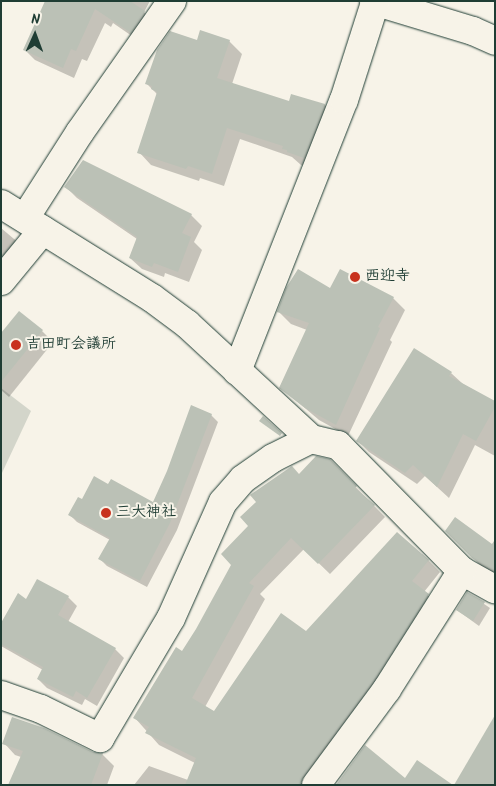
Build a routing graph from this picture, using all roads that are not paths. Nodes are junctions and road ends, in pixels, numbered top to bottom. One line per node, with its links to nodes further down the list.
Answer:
1 (172, 1): 5 (street)
2 (374, 2): 3 (street); 7 (street)
3 (495, 41)
4 (1, 204): 5 (street)
5 (34, 224): 6 (street); 7 (street)
6 (1, 281)
7 (237, 371): 8 (street)
8 (311, 439): 9 (street); 11 (street)
9 (462, 571): 10 (street); 12 (street)
10 (495, 590)
11 (1, 695)
12 (316, 785)

